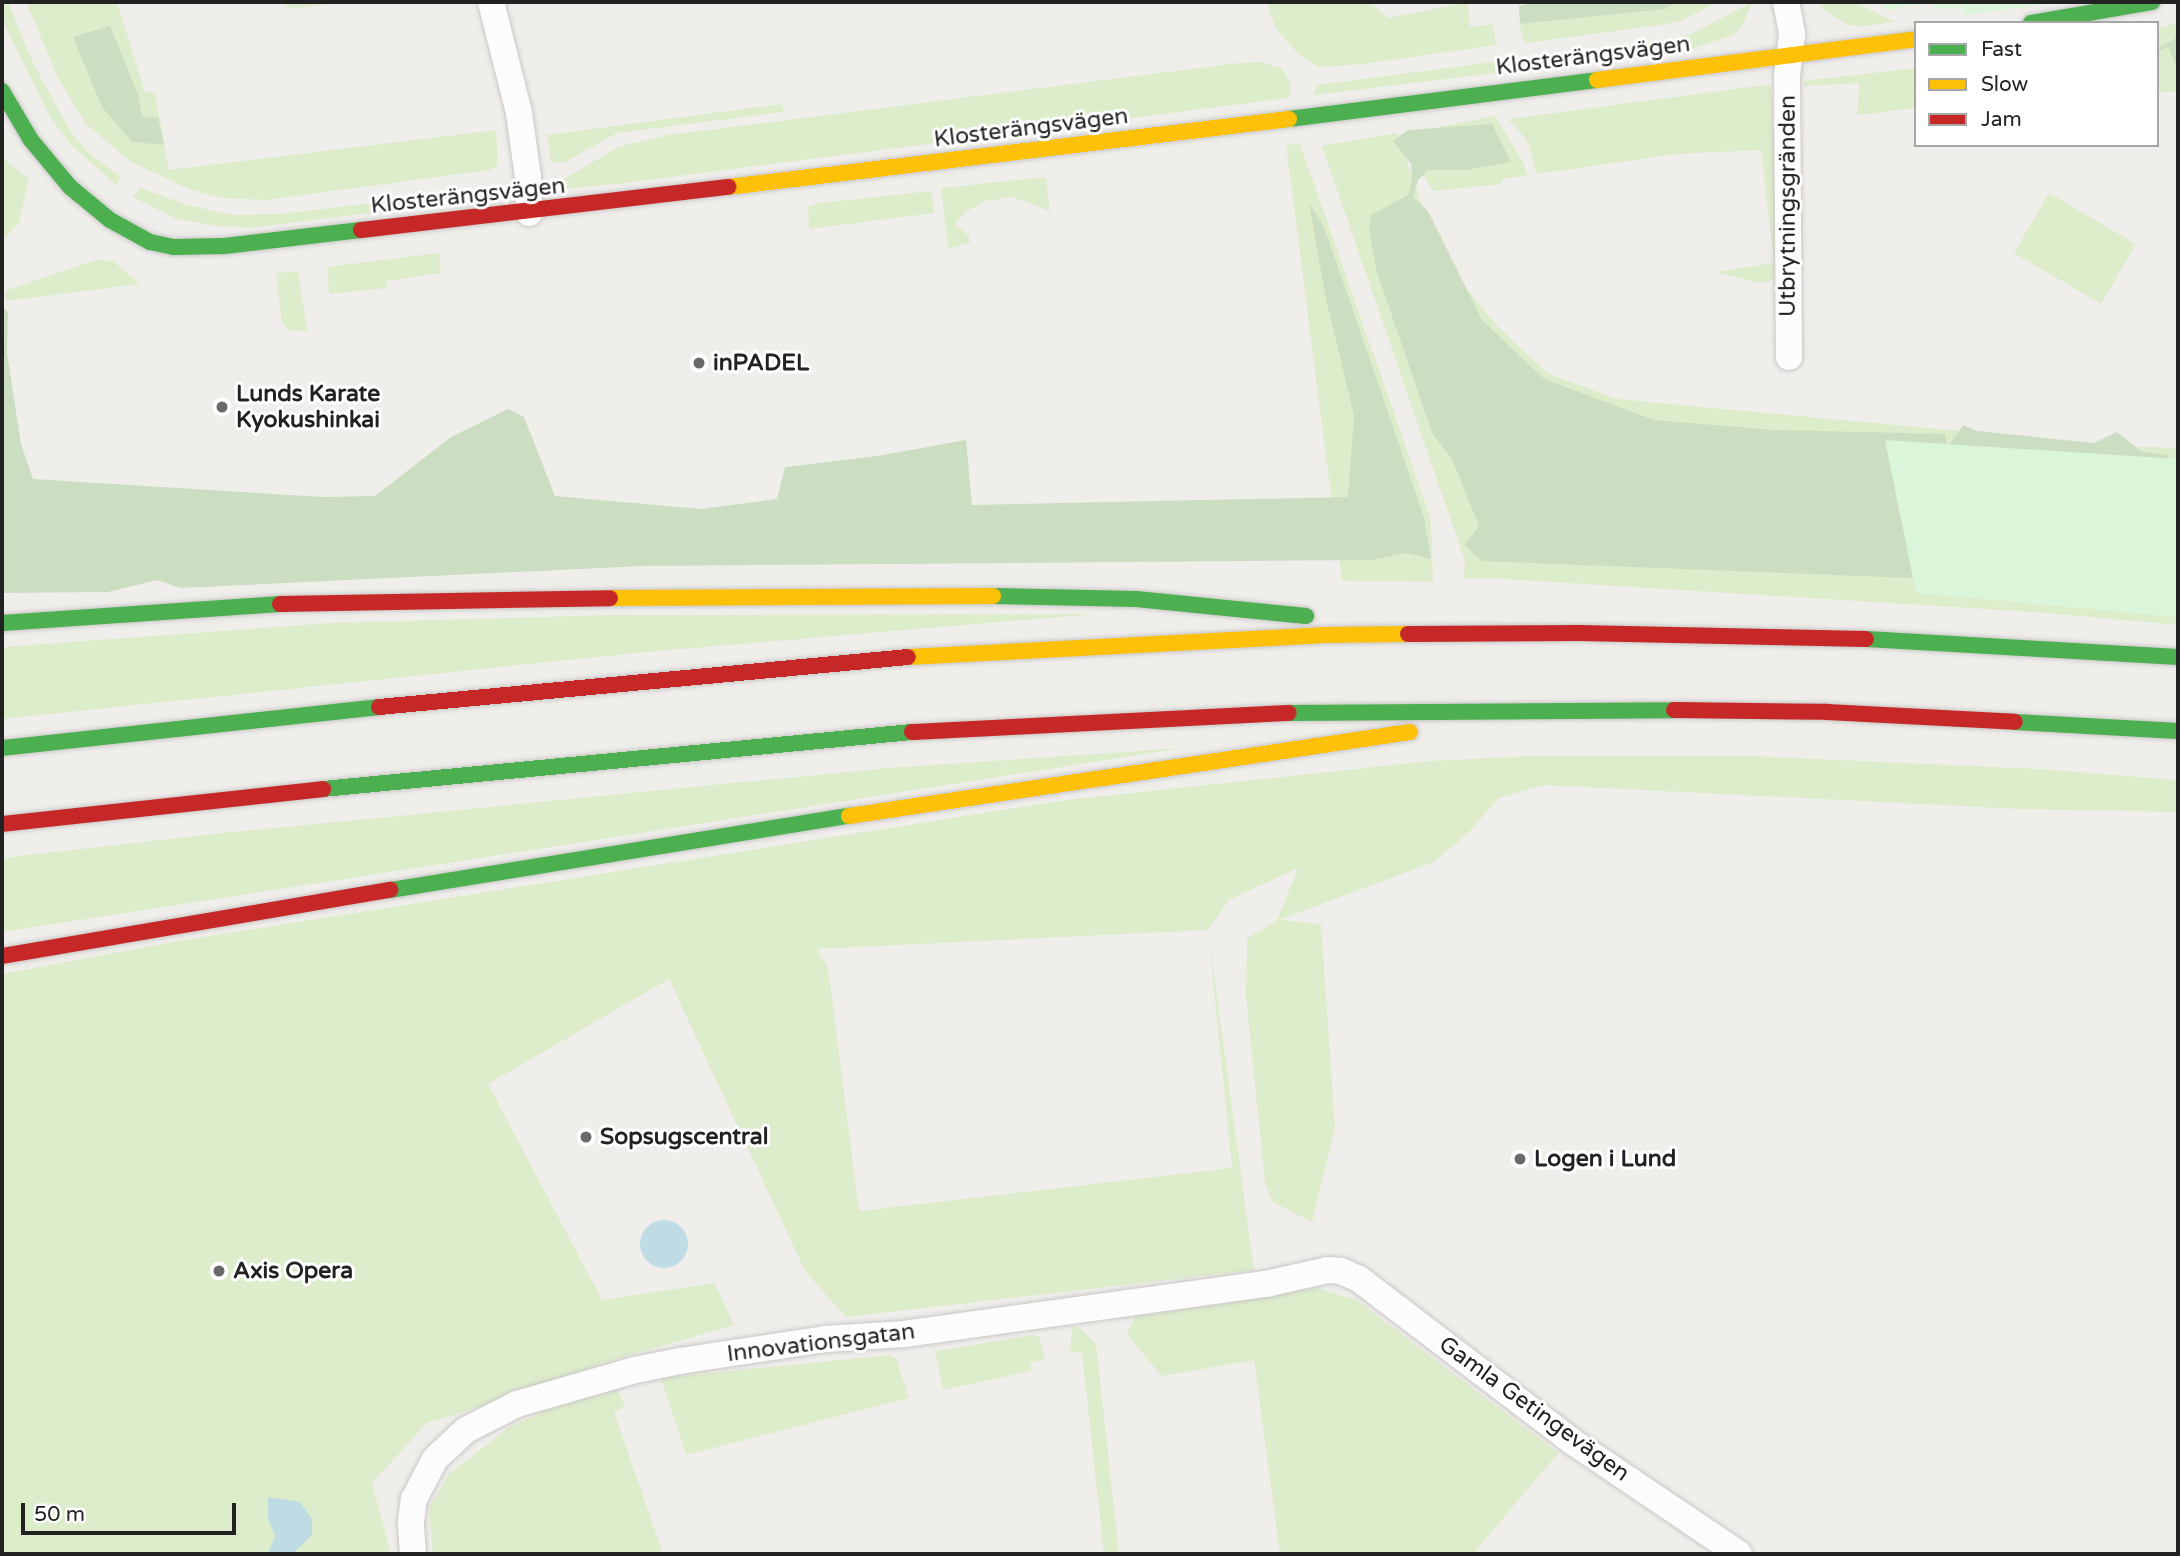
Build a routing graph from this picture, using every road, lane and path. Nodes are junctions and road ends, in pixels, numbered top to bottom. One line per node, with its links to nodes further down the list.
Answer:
1 (491, 2): 8 (street)
2 (1786, 2): 6 (street, Utbrytningsgränden)
3 (2152, 2): 4 (main road)
4 (2043, 21)
5 (1914, 39): 6 (main road, Klosterängsvägen)
6 (1791, 55): 8 (main road, Klosterängsvägen); 9 (street, Utbrytningsgränden)
7 (2, 91): 8 (main road, Klosterängsvägen)
8 (529, 213)
9 (1789, 357)
10 (2, 623): 11 (main road)
11 (1482, 634): 12 (main road); 15 (main road)
12 (2178, 657)
13 (1581, 709): 14 (main road); 16 (main road); 17 (main road)
14 (2178, 731)
15 (2, 748)
16 (2, 824)
17 (2, 956)
18 (1328, 1270): 19 (street, Innovationsgatan); 20 (street, Gamla Getingevägen)
19 (413, 1554)
20 (1739, 1554)

